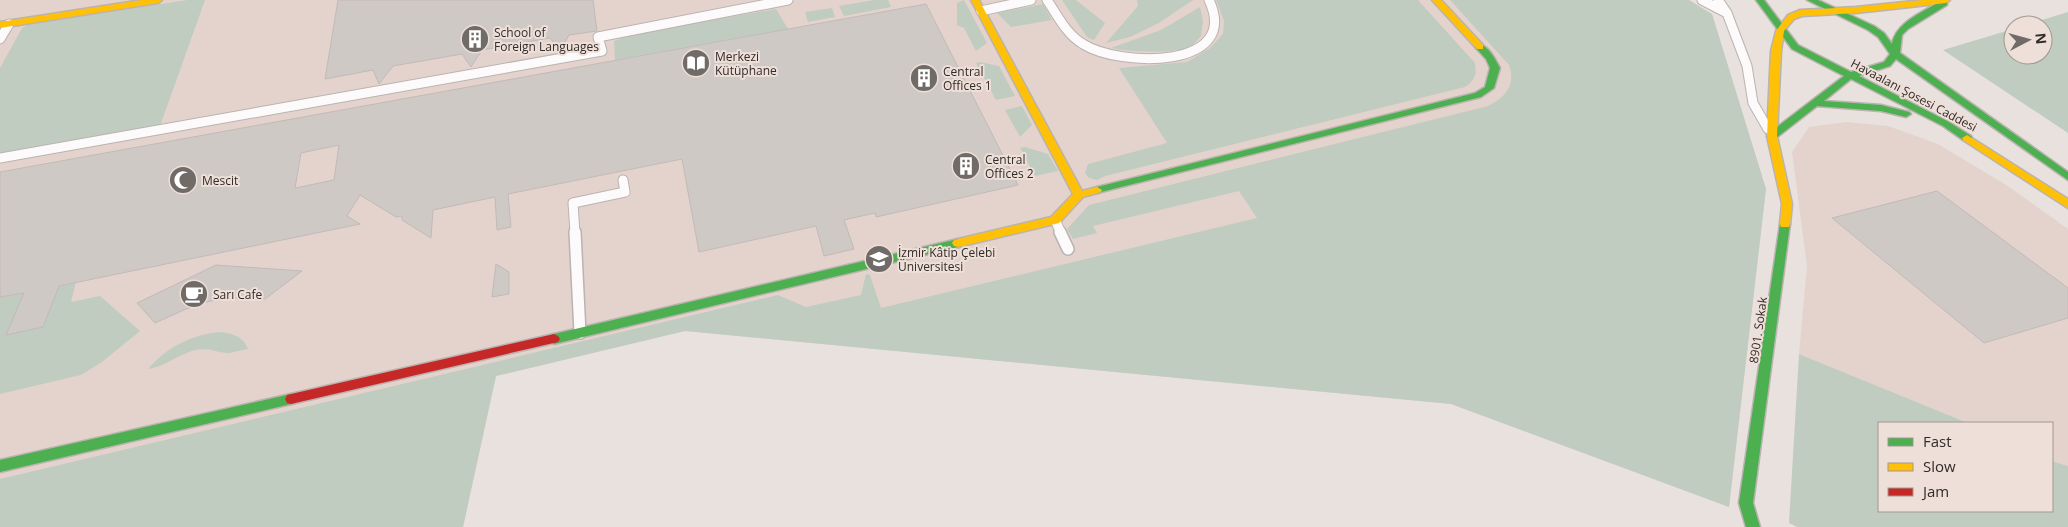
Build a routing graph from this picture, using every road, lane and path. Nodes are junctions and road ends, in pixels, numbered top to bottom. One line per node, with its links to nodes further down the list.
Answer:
1 (82, 0): 14 (street)
2 (158, 0): 18 (street)
3 (788, 0): 26 (lane)
4 (975, 0): 16 (street)
5 (1031, 0): 16 (lane)
6 (1047, 0): 7 (lane)
7 (1209, 0)
8 (1436, 0): 30 (street)
9 (1702, 0): 17 (lane)
10 (1718, 0): 17 (lane)
11 (1760, 0): 19 (street, Havaalanı Şosesi Caddesi)
12 (1811, 0): 15 (street)
13 (1947, 0): 15 (street); 21 (street)
14 (55, 4)
15 (1829, 10): 19 (street); 21 (street, Havaalanı Şosesi Caddesi)
16 (981, 11): 30 (street)
17 (1727, 14): 25 (lane)
18 (4, 24): 20 (lane)
19 (1780, 31): 22 (street, Havaalanı Şosesi Caddesi); 25 (street, 8901. Sokak)
20 (0, 39)
21 (1895, 54): 22 (street); 28 (street, Havaalanı Şosesi Caddesi)
22 (1851, 75): 23 (street); 24 (street, Havaalanı Şosesi Caddesi)
23 (1813, 103): 24 (street); 25 (street)
24 (1946, 124): 27 (street, Havaalanı Şosesi Caddesi)
25 (1772, 136): 37 (street, 8901. Sokak)
26 (0, 158)
27 (2027, 176): 31 (street, Havaalanı Şosesi Caddesi); 32 (street)
28 (2068, 176)
29 (623, 180): 35 (lane)
30 (1079, 195): 33 (street)
31 (2068, 204)
32 (2068, 210)
33 (1055, 220): 34 (lane); 35 (street)
34 (1068, 249)
35 (580, 333): 36 (street)
36 (0, 466)
37 (1753, 527)

